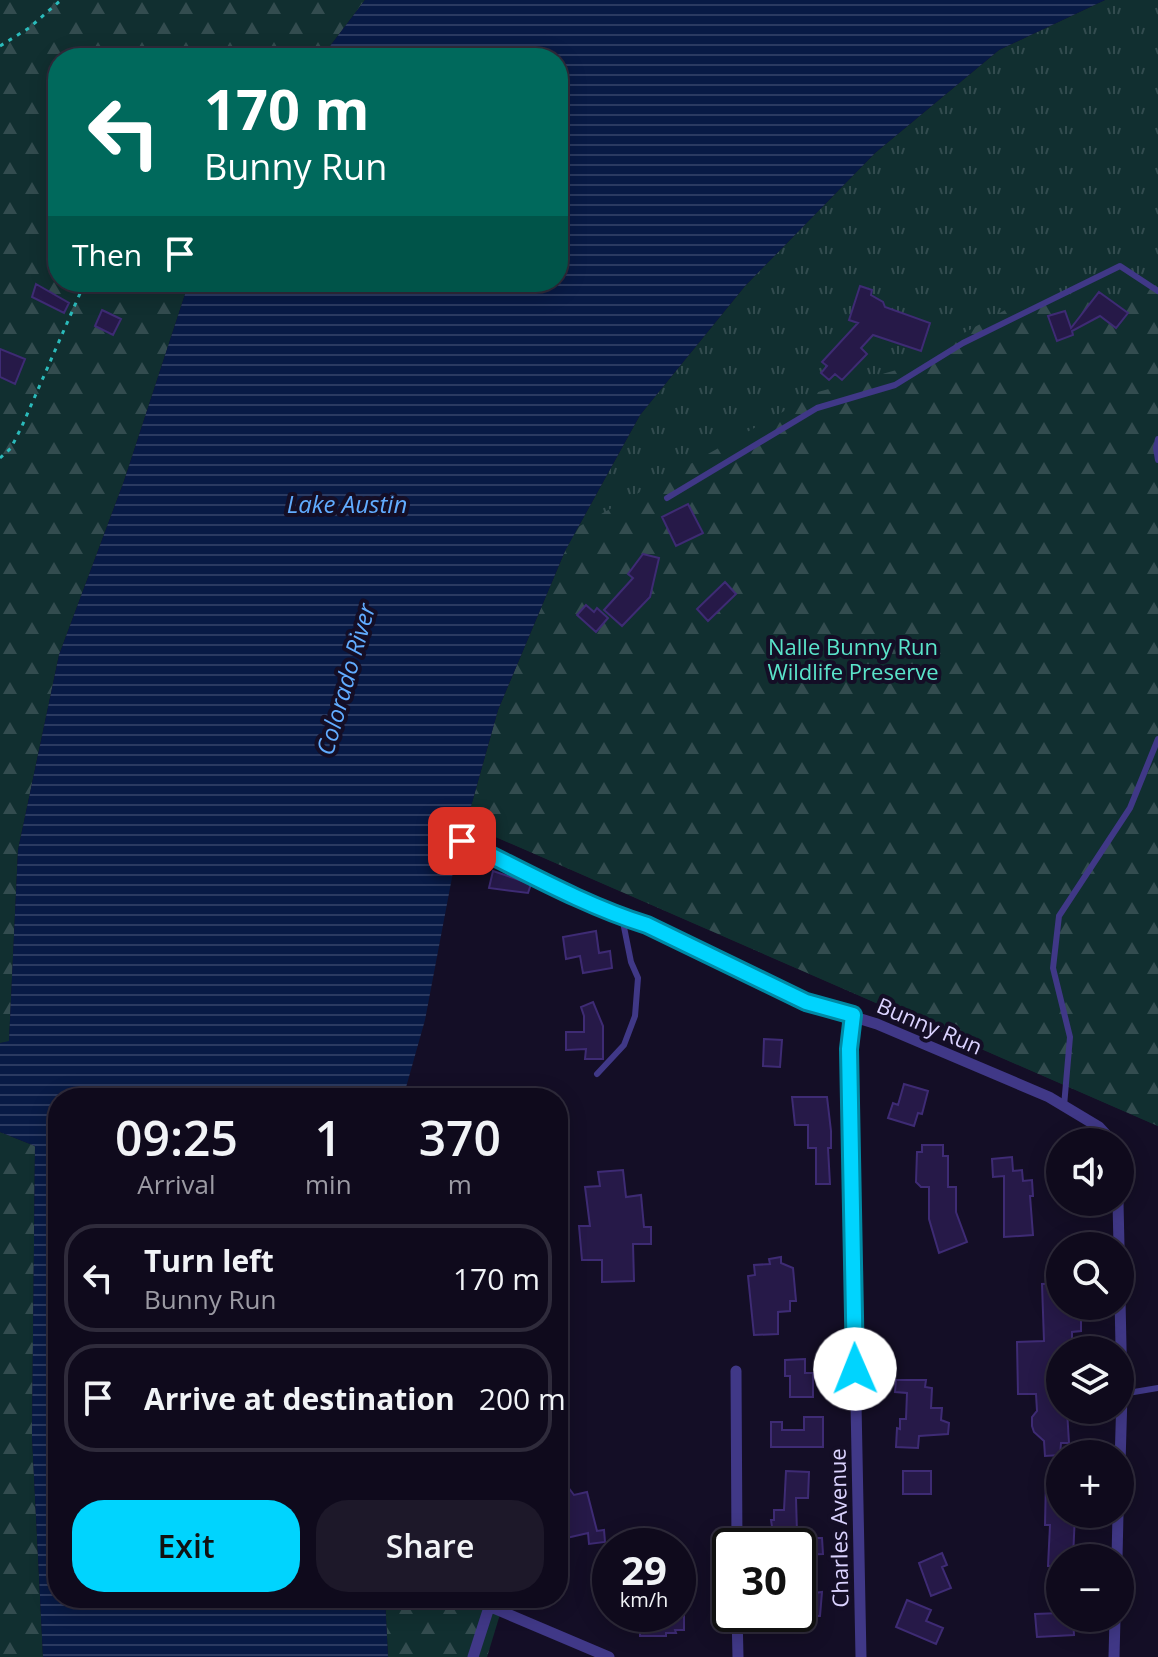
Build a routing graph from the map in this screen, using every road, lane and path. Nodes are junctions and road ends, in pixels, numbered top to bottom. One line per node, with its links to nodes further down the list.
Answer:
1 (61, 0): 2 (path)
2 (0, 46)
3 (1158, 291): 8 (lane)
4 (81, 292): 6 (path)
5 (1158, 439): 7 (lane)
6 (0, 458)
7 (1158, 460)
8 (667, 498)
9 (1158, 739): 14 (lane)
10 (462, 841): 11 (street, Bunny Run)
11 (622, 917): 12 (street, Bunny Run); 13 (lane)
12 (853, 1015): 14 (street, Bunny Run); 27 (street, Charles Avenue)
13 (597, 1074)
14 (1064, 1106): 15 (street, Bunny Run)
15 (1100, 1128)
16 (736, 1371): 19 (street)
17 (1158, 1388): 18 (lane)
18 (1134, 1392)
19 (737, 1528)
20 (489, 1608): 24 (street)
21 (502, 1608): 25 (street)
22 (737, 1632): 26 (street)
23 (1115, 1632): 28 (street)
24 (473, 1657)
25 (609, 1657)
26 (738, 1657)
27 (861, 1657)
28 (1114, 1657)

